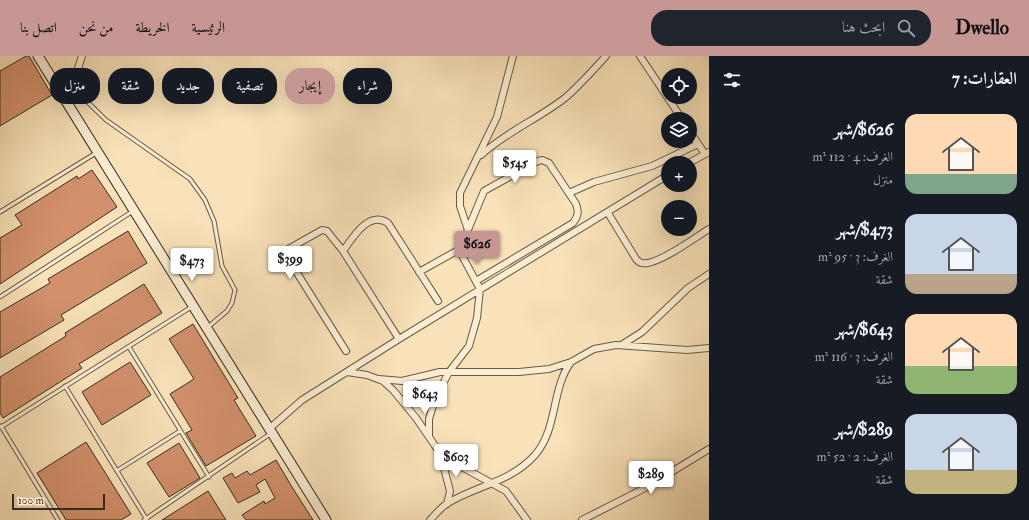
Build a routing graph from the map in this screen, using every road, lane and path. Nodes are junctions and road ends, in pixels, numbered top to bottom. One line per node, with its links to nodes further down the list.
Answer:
1 (38, 56): 7 (main road)
2 (82, 56): 6 (street)
3 (513, 56): 14 (street)
4 (606, 56): 14 (street)
5 (640, 56): 10 (street)
6 (78, 68)
7 (50, 75)
8 (68, 104): 12 (main road)
9 (90, 104): 32 (lane)
10 (677, 112)
11 (698, 144): 13 (street); 17 (street)
12 (98, 151): 18 (main road); 19 (lane)
13 (707, 153): 15 (street)
14 (477, 159): 22 (street)
15 (697, 159)
16 (661, 179): 20 (street)
17 (569, 193): 22 (street); 27 (street)
18 (135, 210): 29 (lane); 31 (main road)
19 (0, 212)
20 (608, 213): 21 (street); 28 (street)
21 (709, 228)
22 (468, 230): 23 (street)
23 (459, 250): 25 (street); 27 (street)
24 (343, 251): 25 (street); 33 (street); 39 (street)
25 (418, 272): 30 (street)
26 (709, 274): 35 (street)
27 (476, 281): 28 (street)
28 (480, 289): 33 (street); 42 (street)
29 (0, 297)
30 (438, 301)
31 (194, 306): 32 (main road); 36 (lane)
32 (207, 328): 47 (main road)
33 (399, 338): 41 (street)
34 (709, 343): 37 (street)
35 (623, 344): 37 (street); 40 (street)
36 (128, 346): 44 (lane); 46 (lane)
37 (701, 348): 38 (street)
38 (709, 348)
39 (346, 351)
40 (571, 362): 42 (street); 53 (street)
41 (347, 372): 43 (street); 47 (street)
42 (449, 372): 43 (street); 48 (street)
43 (379, 378): 48 (street)
44 (65, 386): 45 (lane); 51 (lane)
45 (1, 426): 55 (lane)
46 (180, 431): 51 (lane); 52 (lane)
47 (270, 431): 52 (lane); 57 (main road)
48 (429, 436): 50 (street)
49 (709, 449): 60 (street)
50 (440, 453): 53 (street); 54 (street)
51 (118, 470): 56 (lane)
52 (209, 477): 56 (lane)
53 (494, 483): 54 (street); 59 (street)
54 (447, 504): 58 (street)
55 (58, 520)
56 (146, 520)
57 (326, 520)
58 (430, 520)
59 (527, 520)
60 (582, 520)

